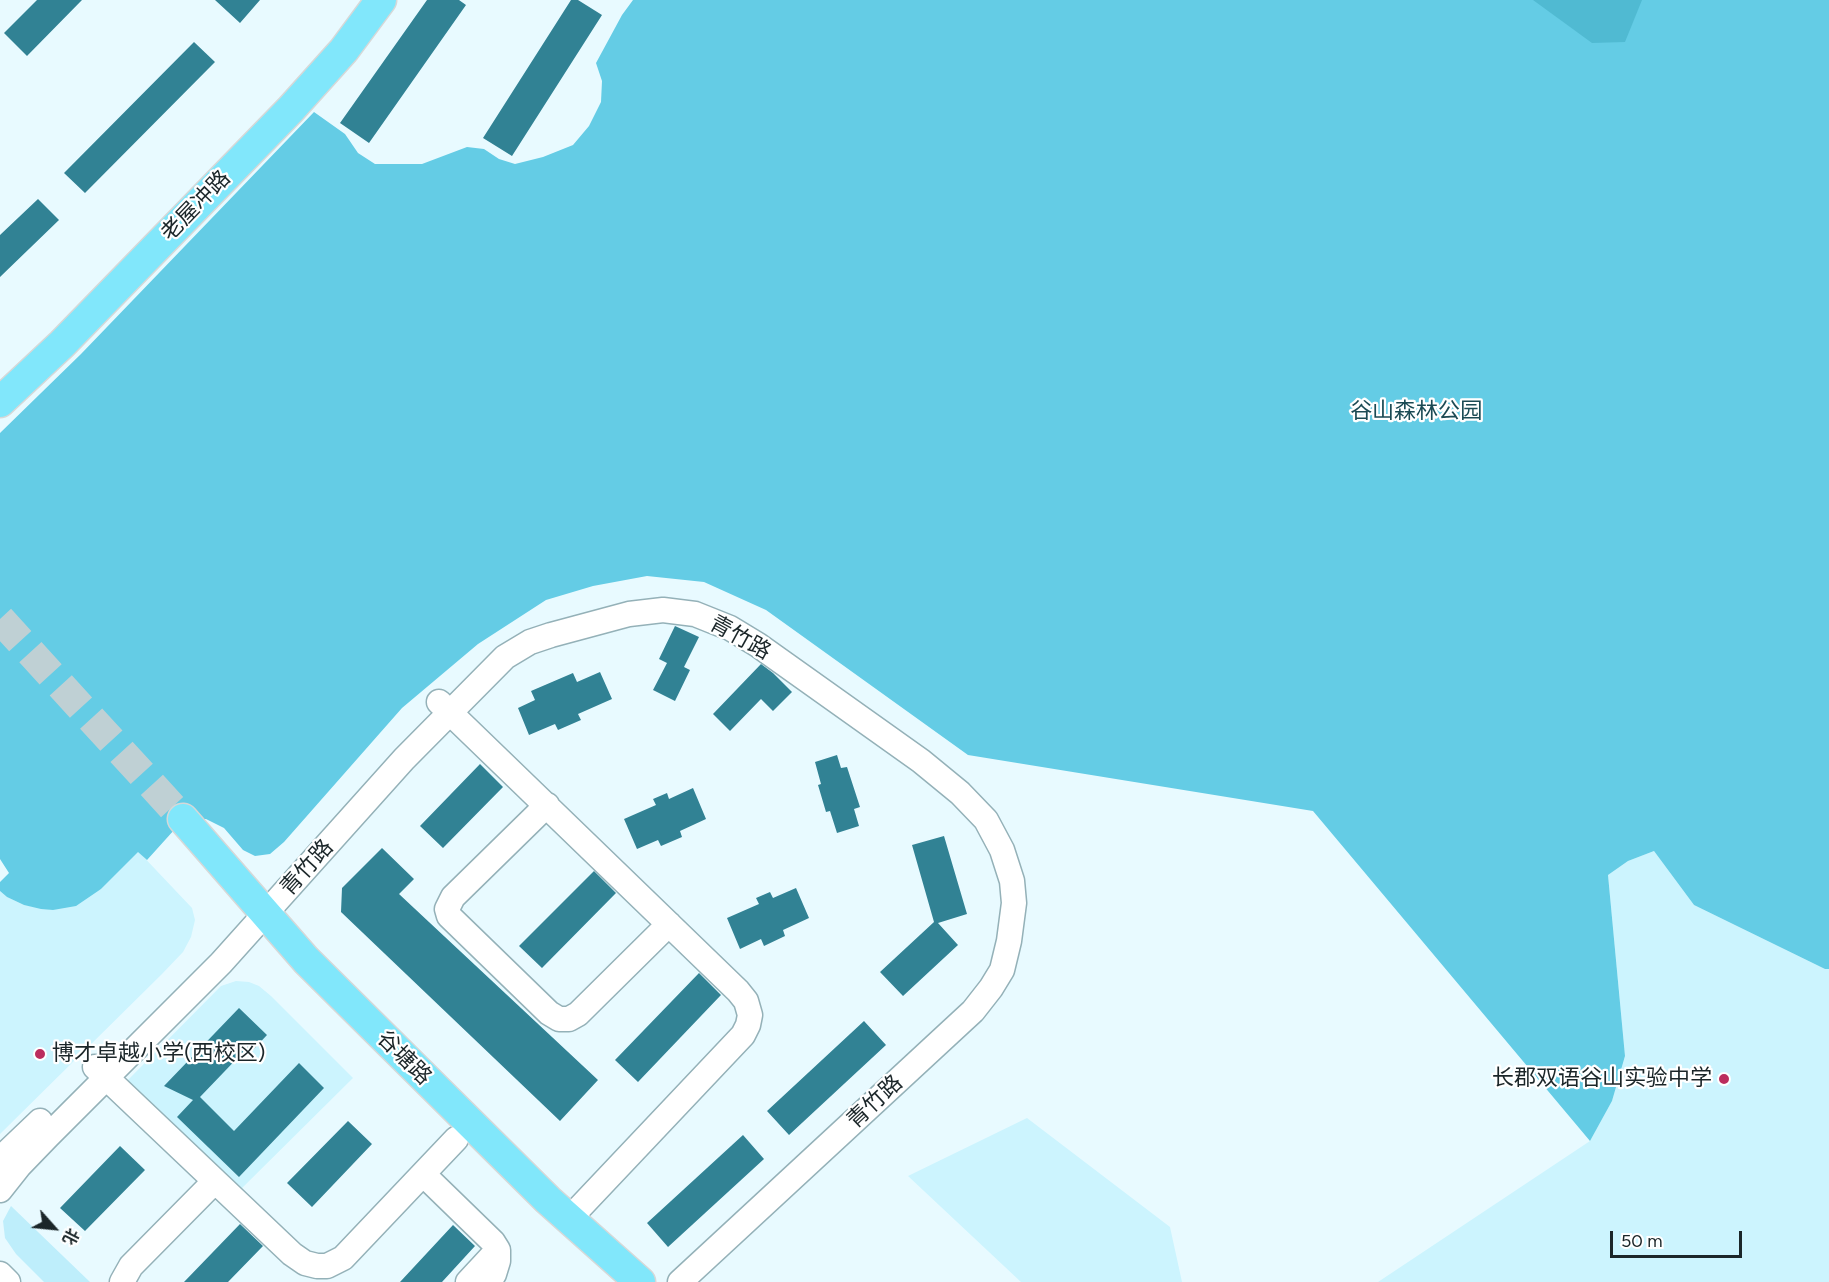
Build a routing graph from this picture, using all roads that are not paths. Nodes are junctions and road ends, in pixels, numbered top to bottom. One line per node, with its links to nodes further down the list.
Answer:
1 (358, 0): 3 (main road, 老屋冲路)
2 (381, 0): 4 (main road, 老屋冲路)
3 (0, 376)
4 (0, 402)
5 (445, 707): 6 (street); 8 (street, 青竹路); 25 (street, 青竹路); 26 (street, 青竹路)
6 (547, 805): 9 (street); 9 (street)
7 (177, 826): 8 (main road, 谷塘路)
8 (254, 915): 10 (street, 青竹路); 11 (main road, 谷塘路); 16 (main road, 谷塘路)
9 (669, 924): 16 (street)
10 (101, 1073): 12 (street, 青竹路); 14 (street); 15 (street, 青竹路)
11 (456, 1139): 13 (street); 23 (main road, 谷塘路)
12 (0, 1159)
13 (423, 1174): 14 (street); 17 (street)
14 (215, 1181): 20 (street)
15 (0, 1190)
16 (569, 1219): 24 (main road, 谷塘路)
17 (498, 1250): 21 (street); 22 (street)
18 (0, 1274): 19 (street)
19 (8, 1282)
20 (122, 1282)
21 (468, 1282)
22 (489, 1282)
23 (610, 1282)
24 (640, 1282)
25 (680, 1282)
26 (689, 1282)

